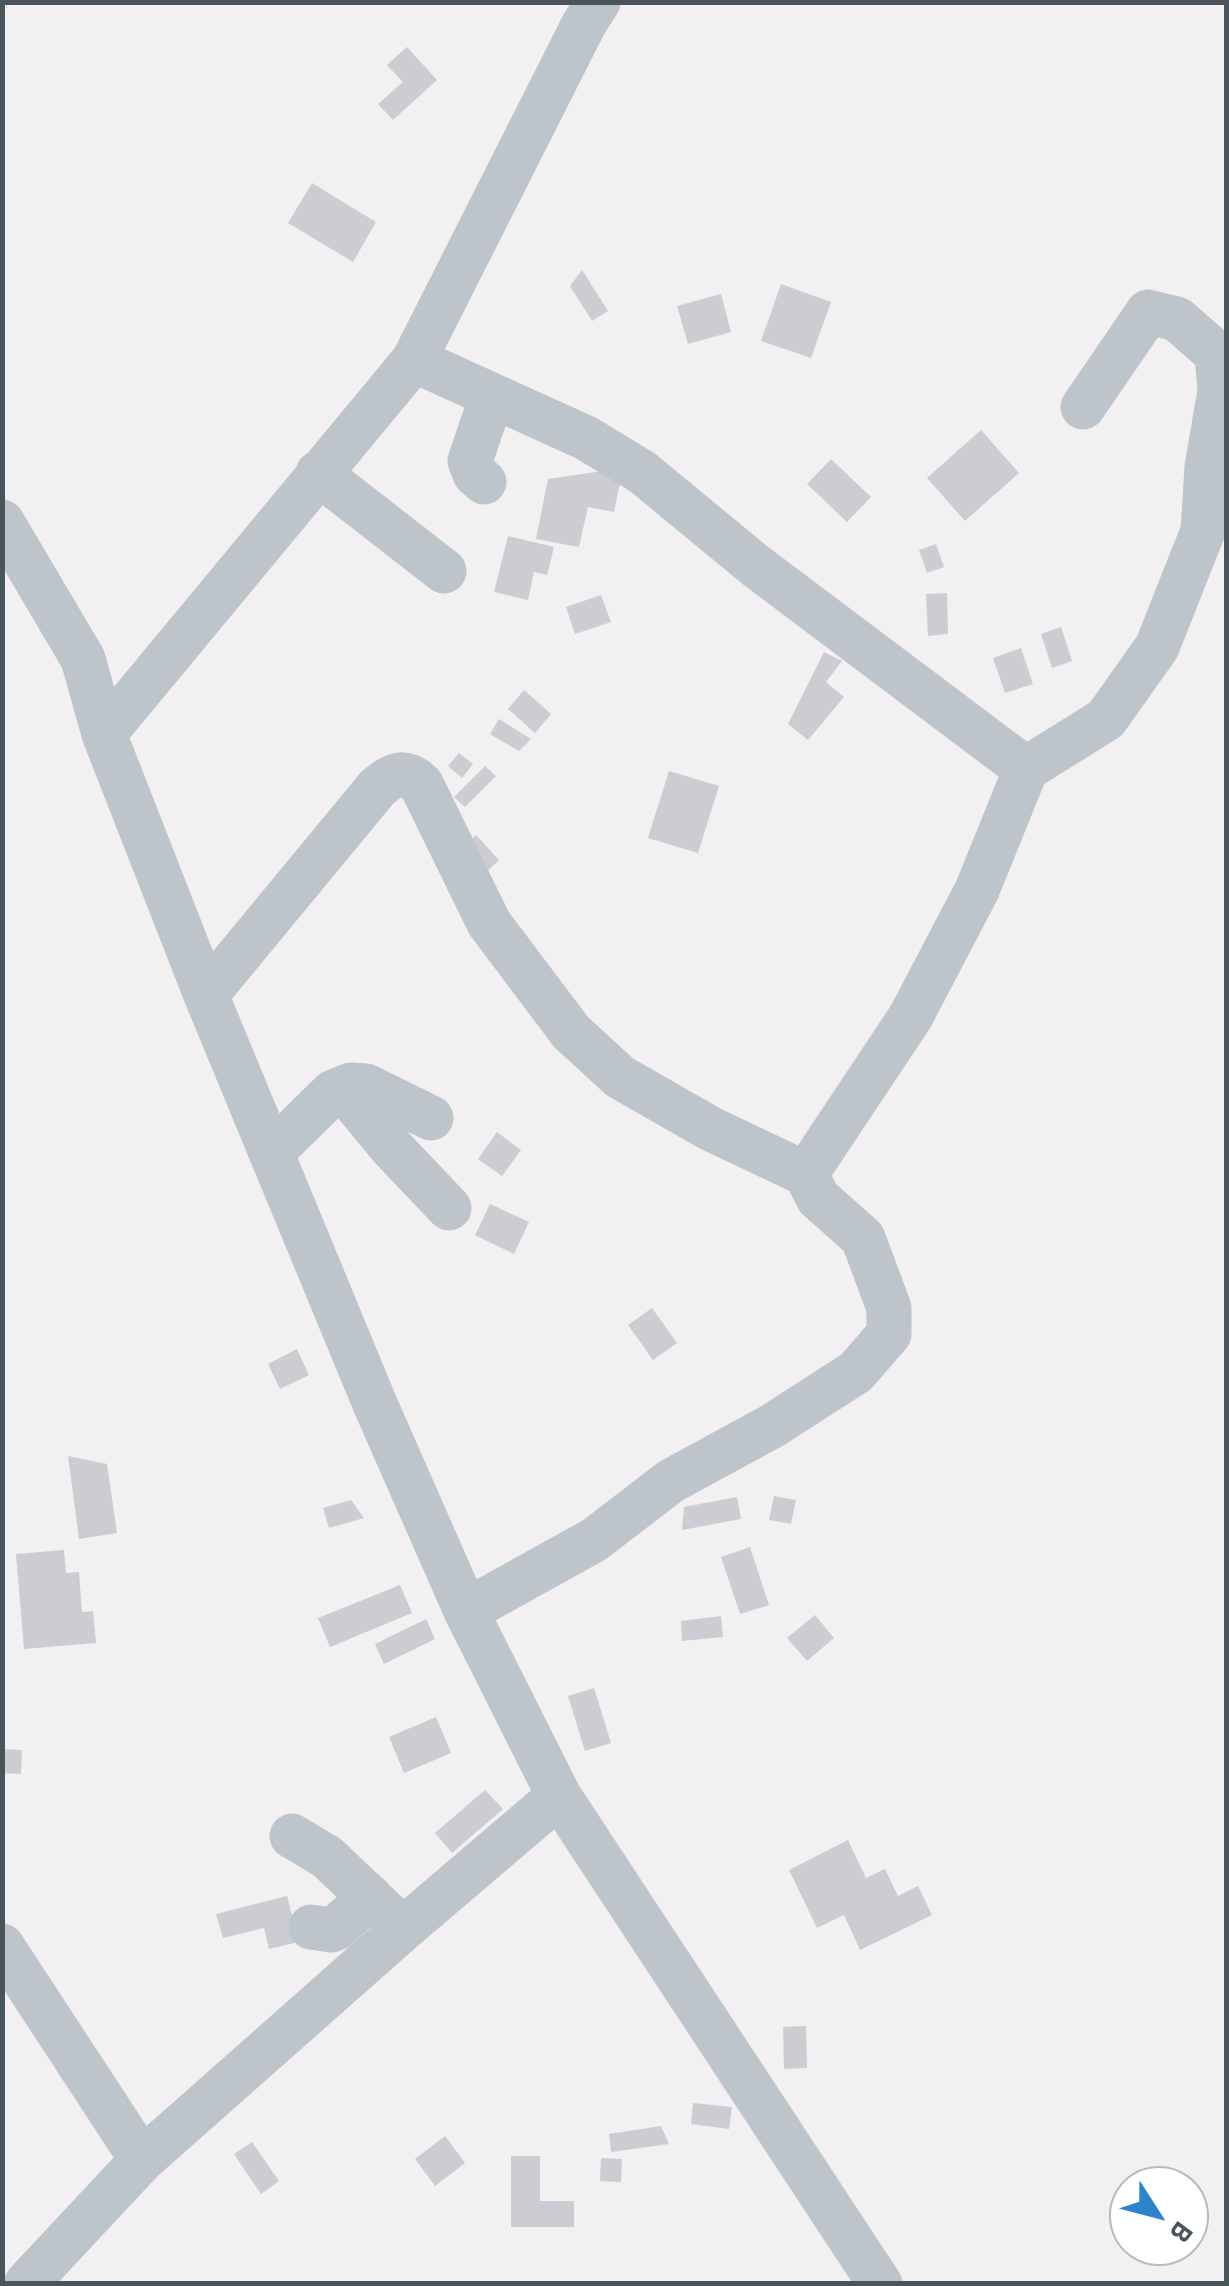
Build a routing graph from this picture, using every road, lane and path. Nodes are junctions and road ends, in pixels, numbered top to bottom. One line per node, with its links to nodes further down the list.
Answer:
1 (591, 13): 2 (street)
2 (414, 360): 3 (street); 5 (street)
3 (492, 396): 6 (street); 10 (street)
4 (1083, 406): 10 (street)
5 (318, 473): 8 (street); 9 (street)
6 (484, 482)
7 (2, 522): 9 (street)
8 (444, 571)
9 (104, 734): 11 (street)
10 (1026, 769): 15 (street)
11 (206, 995): 14 (street); 15 (street)
12 (341, 1089): 13 (street); 14 (street); 16 (street)
13 (432, 1118)
14 (271, 1153): 17 (street)
15 (806, 1174): 17 (street)
16 (448, 1208)
17 (466, 1611): 18 (street)
18 (559, 1796): 22 (street); 26 (street)
19 (292, 1836): 20 (street)
20 (370, 1897): 21 (street); 22 (street)
21 (311, 1926)
22 (403, 1929): 24 (street)
23 (2, 1946): 24 (street)
24 (142, 2160): 25 (street)
25 (26, 2284)
26 (880, 2284)

